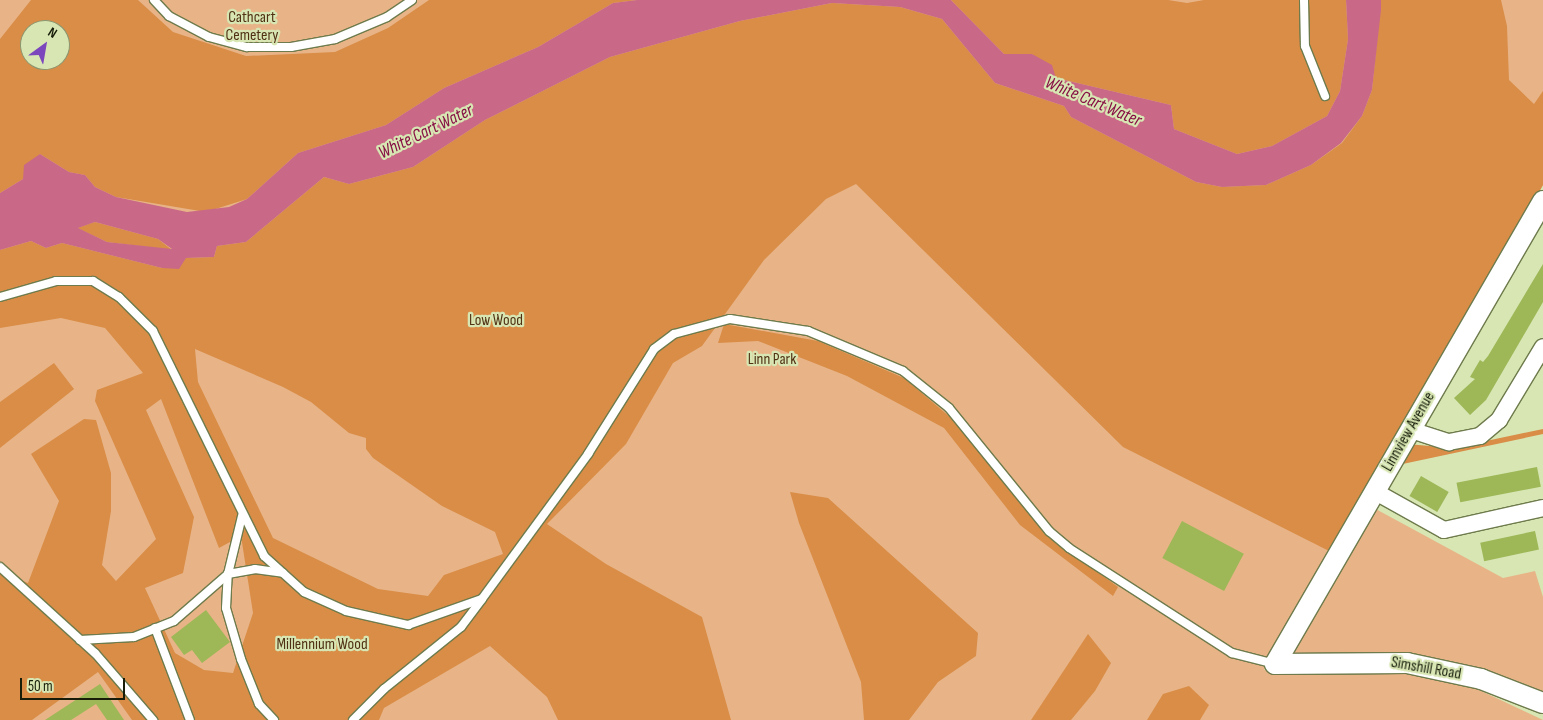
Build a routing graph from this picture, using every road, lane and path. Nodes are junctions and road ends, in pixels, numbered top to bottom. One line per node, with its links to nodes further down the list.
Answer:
1 (154, 0): 2 (lane)
2 (412, 0)
3 (1304, 0): 4 (lane)
4 (1325, 96)
5 (1543, 201): 8 (street, Linnview Avenue)
6 (0, 297): 11 (lane)
7 (1543, 347): 8 (street)
8 (1411, 430): 9 (street, Linnview Avenue)
9 (1374, 491): 10 (street); 18 (street, Linnview Avenue)
10 (1543, 509)
11 (242, 516): 13 (lane); 14 (lane)
12 (0, 567): 17 (lane)
13 (228, 574): 14 (lane); 16 (lane); 22 (lane)
14 (283, 574): 15 (lane)
15 (482, 599): 18 (lane); 23 (lane)
16 (155, 628): 17 (lane); 21 (lane)
17 (80, 640): 20 (lane)
18 (1275, 664): 19 (street, Simshill Road)
19 (1543, 702)
20 (153, 720)
21 (190, 720)
22 (274, 720)
23 (353, 720)

